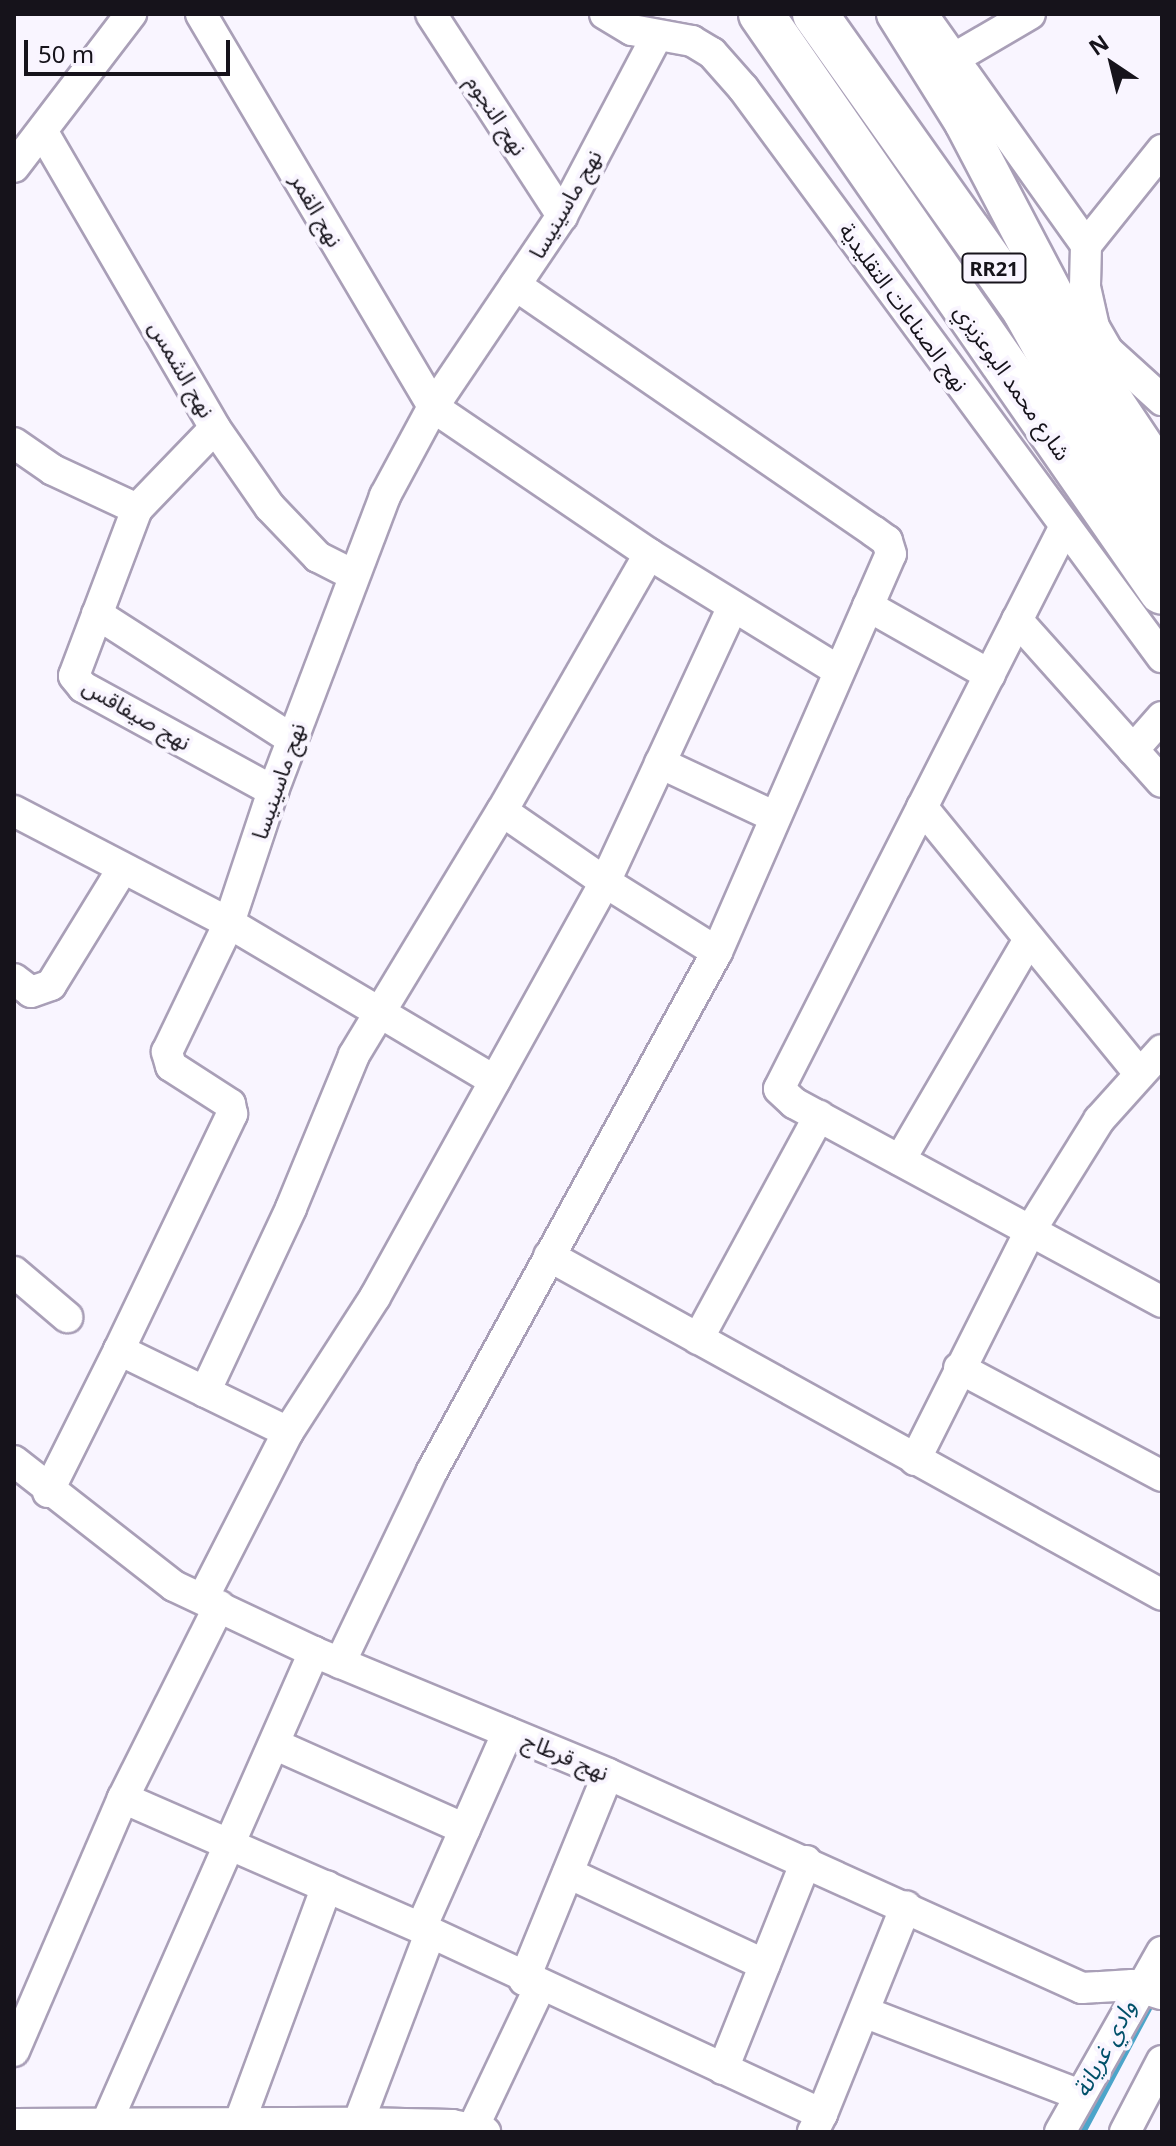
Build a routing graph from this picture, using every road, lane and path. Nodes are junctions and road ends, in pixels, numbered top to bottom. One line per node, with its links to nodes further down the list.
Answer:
1 (131, 14): 14 (street)
2 (201, 14): 21 (street, نهج القمر)
3 (431, 14): 17 (street, نهج النجوم)
4 (605, 14): 11 (street, نهج الصناعات التقليدية)
5 (746, 14): 12 (highway, شارع محمد البوعزيزي / RR21)
6 (761, 14): 12 (highway, شارع محمد البوعزيزي / RR21)
7 (815, 14): 27 (highway, شارع محمد البوعزيزي / RR21)
8 (896, 14): 24 (main road)
9 (922, 14): 13 (street)
10 (1030, 14): 13 (street)
11 (657, 36): 17 (street, نهج ماسينيسا); 26 (street, نهج الصناعات التقليدية)
12 (787, 51): 30 (highway, شارع محمد البوعزيزي / RR21)
13 (953, 59): 18 (street)
14 (44, 134): 16 (street); 22 (street, نهج الشمس)
15 (1162, 150): 18 (street)
16 (14, 167)
17 (562, 216): 19 (street, نهج ماسينيسا)
18 (1086, 245): 20 (street)
19 (515, 285): 21 (street, نهج ماسينيسا); 32 (street)
20 (1162, 400)
21 (433, 407): 28 (street); 29 (street, نهج ماسينيسا)
22 (215, 428): 25 (street, نهج صيفاقس); 29 (street, نهج الشمس)
23 (14, 443): 25 (street)
24 (1162, 473)
25 (137, 509): 33 (street, نهج صيفاقس)
26 (1065, 526): 34 (street); 35 (street, نهج الصناعات التقليدية)
27 (1162, 529)
28 (649, 554): 31 (street); 46 (street)
29 (353, 575): 39 (street, نهج ماسينيسا)
30 (1162, 592)
31 (733, 606): 36 (street); 41 (street)
32 (868, 606): 36 (street); 37 (street)
33 (97, 614): 39 (street); 43 (street, نهج صيفاقس)
34 (1017, 620): 37 (street); 40 (street)
35 (1162, 657)
36 (836, 669): 47 (street)
37 (990, 675): 44 (street)
38 (1162, 717): 40 (street)
39 (292, 739): 43 (street, نهج ماسينيسا)
40 (1133, 750): 42 (street)
41 (660, 763): 47 (street); 49 (street)
42 (1162, 782)
43 (273, 791): 50 (street, نهج ماسينيسا)
44 (922, 807): 51 (street); 58 (street)
45 (14, 811): 48 (street)
46 (502, 811): 49 (street); 54 (street)
47 (773, 816): 52 (street)
48 (123, 868): 50 (street); 53 (street)
49 (605, 882): 52 (street); 57 (street)
50 (229, 923): 54 (street); 66 (street, نهج ماسينيسا)
51 (1029, 939): 56 (street); 59 (street)
52 (717, 952): 61 (street)
53 (14, 979)
54 (376, 1014): 57 (street); 68 (street)
55 (1162, 1050): 56 (street)
56 (1138, 1072): 60 (street)
57 (495, 1081): 69 (street)
58 (819, 1116): 59 (street); 65 (street)
59 (900, 1160): 60 (street)
60 (1030, 1231): 63 (street); 67 (street)
61 (549, 1256): 65 (street); 76 (street)
62 (14, 1272): 64 (street)
63 (1162, 1302)
64 (67, 1317)
65 (698, 1339): 70 (street)
66 (119, 1350): 68 (street); 73 (street, نهج ماسينيسا)
67 (959, 1368): 70 (street); 72 (street)
68 (205, 1392): 69 (street)
69 (288, 1432): 75 (street)
70 (915, 1460): 74 (street)
71 (14, 1461): 73 (street, نهج قرطاج)
72 (1162, 1476)
73 (48, 1492): 75 (street, نهج قرطاج)
74 (1162, 1595)
75 (211, 1602): 76 (street, نهج قرطاج); 80 (street)
76 (327, 1657): 77 (street, نهج قرطاج); 78 (street)
77 (508, 1732): 79 (street, نهج قرطاج); 81 (street)
78 (274, 1744): 81 (street); 82 (street)
79 (608, 1774): 83 (street, نهج قرطاج); 84 (street)
80 (123, 1798): 82 (street); 93 (street)
81 (465, 1829): 87 (street)
82 (232, 1843): 85 (street); 100 (street)
83 (806, 1861): 86 (street, نهج قرطاج); 89 (street)
84 (568, 1873): 89 (street); 90 (street)
85 (327, 1886): 87 (street); 101 (street)
86 (906, 1906): 91 (street, نهج قرطاج); 92 (street)
87 (426, 1930): 90 (street); 97 (street)
88 (1162, 1952): 91 (street)
89 (765, 1965): 95 (street)
90 (532, 1983): 95 (street); 102 (street)
91 (1151, 1989): 96 (street)
92 (864, 2012): 96 (street); 98 (street)
93 (14, 2051)
94 (1162, 2061): 104 (street)
95 (723, 2069): 98 (street)
96 (1080, 2095): 103 (street)
97 (358, 2123): 101 (street); 102 (street)
98 (817, 2123)
99 (14, 2124): 100 (street)
100 (106, 2124): 101 (street)
101 (236, 2128)
102 (476, 2131)
103 (1060, 2132)
104 (1125, 2132)

